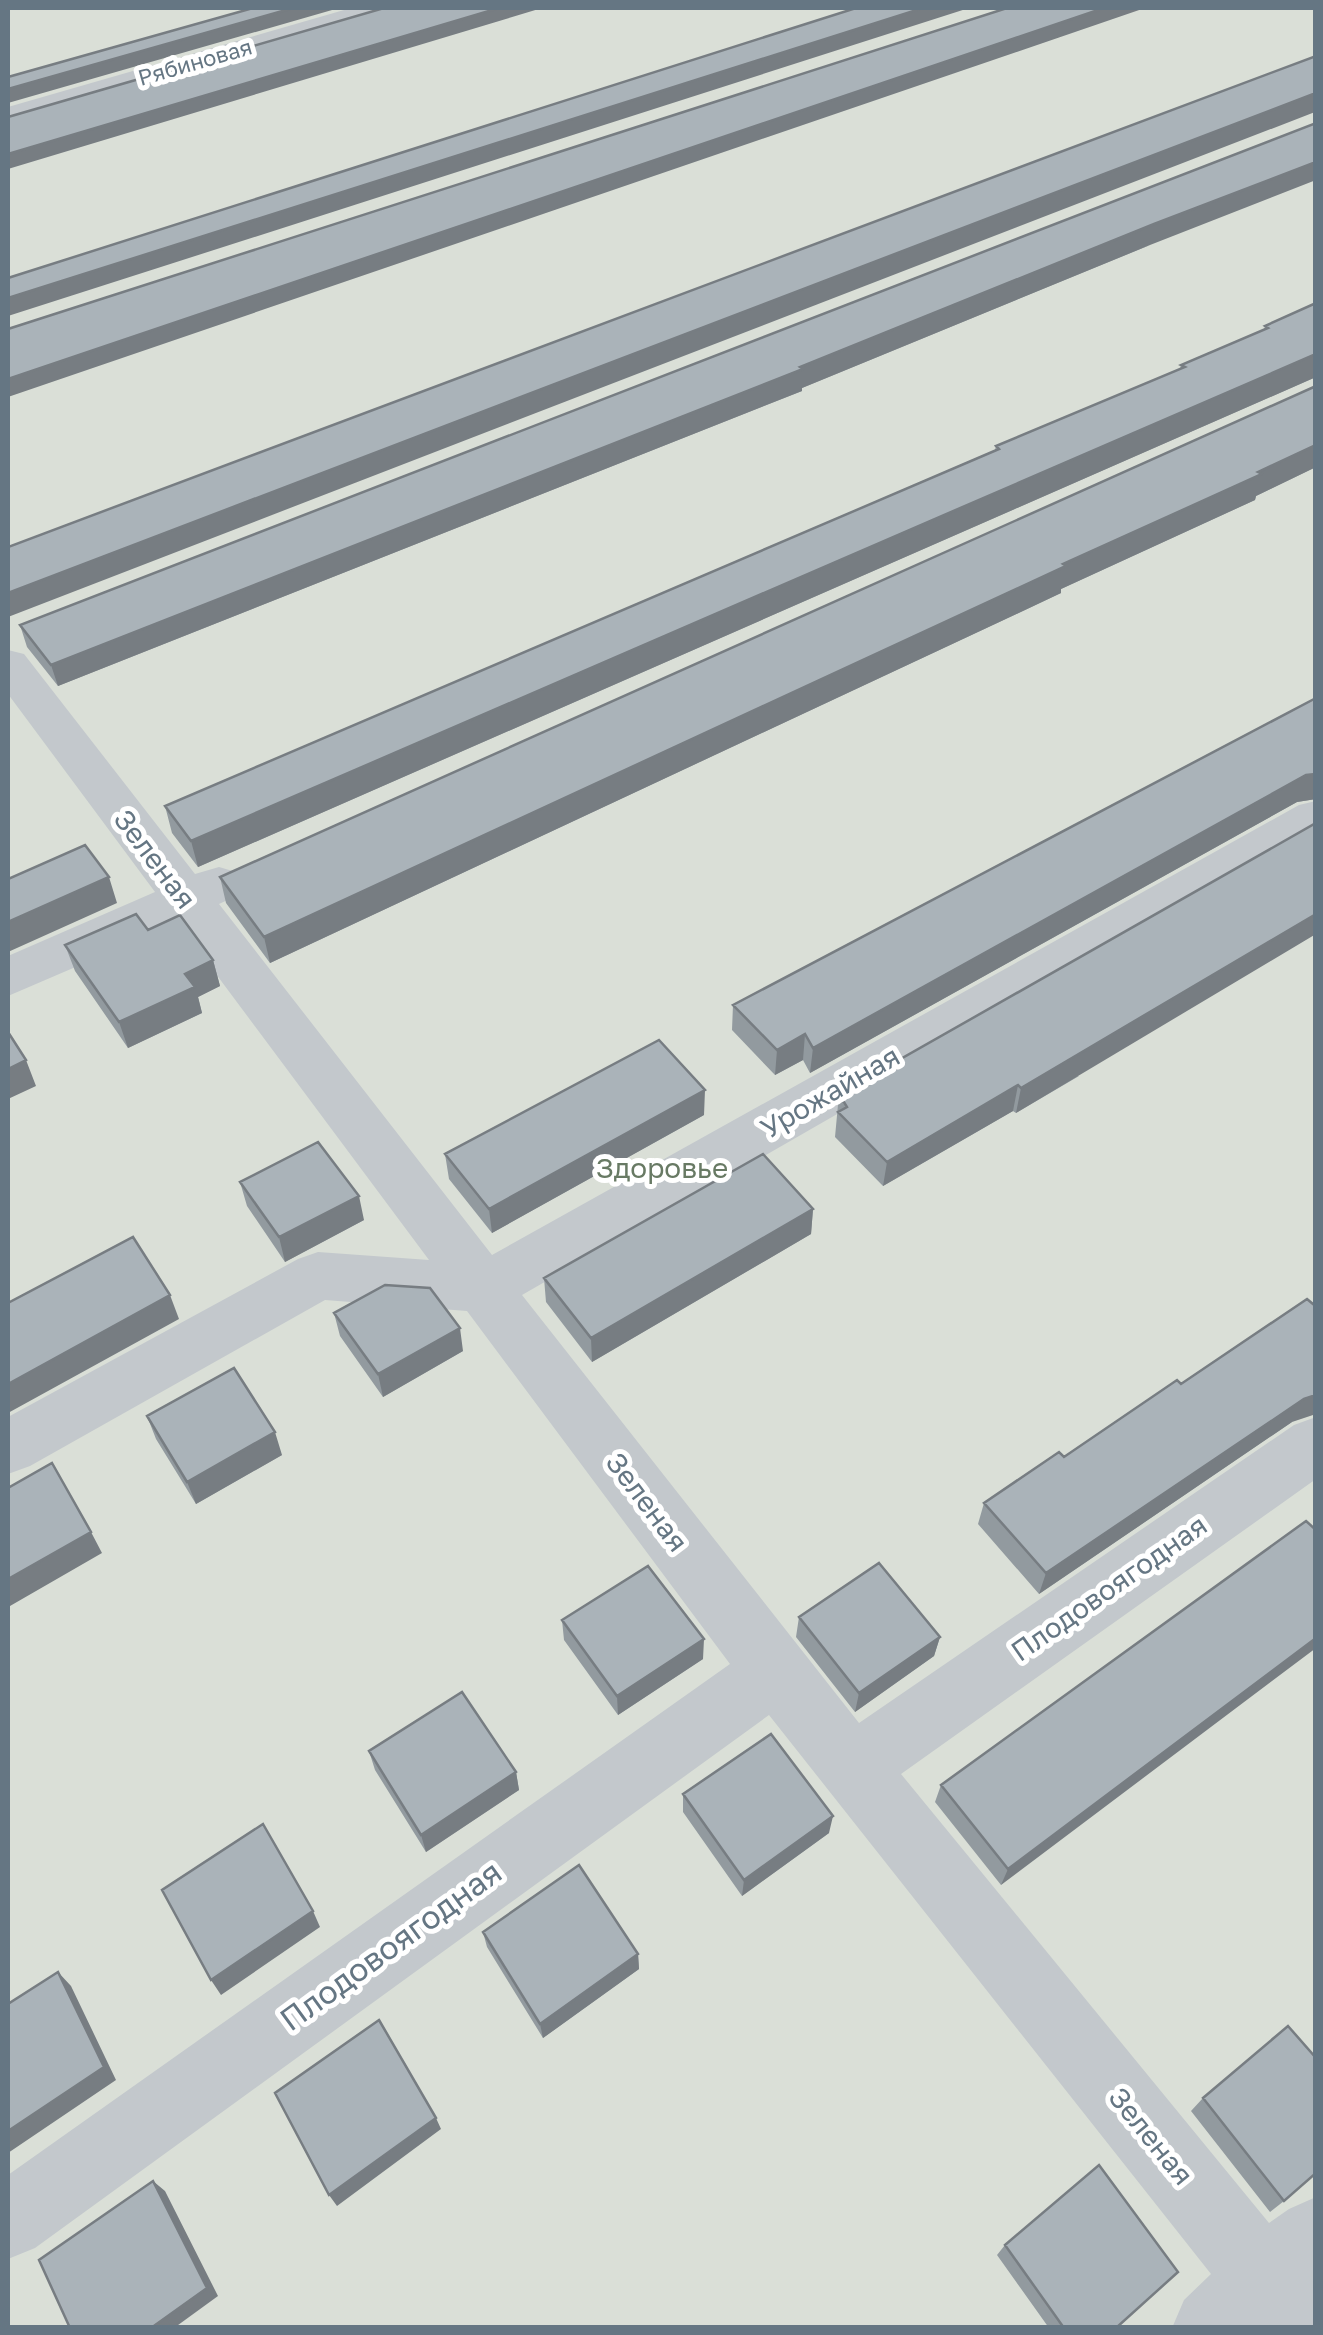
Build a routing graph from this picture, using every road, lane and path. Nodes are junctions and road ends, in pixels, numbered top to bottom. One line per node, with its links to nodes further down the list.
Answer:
1 (382, 8): 2 (street, Рябиновая)
2 (8, 116)
3 (14, 643): 6 (street, Зеленая)
4 (1316, 817): 8 (street, Урожайная)
5 (258, 866): 6 (street)
6 (186, 899): 7 (street); 8 (street, Зеленая)
7 (8, 977)
8 (484, 1288): 10 (street); 11 (street, Зеленая)
9 (1316, 1444): 12 (street, Плодовоягодная)
10 (8, 1447)
11 (775, 1671): 12 (street, Зеленая); 13 (street, Плодовоягодная)
12 (854, 1766): 14 (street, Зеленая)
13 (8, 2221)
14 (1274, 2292)

